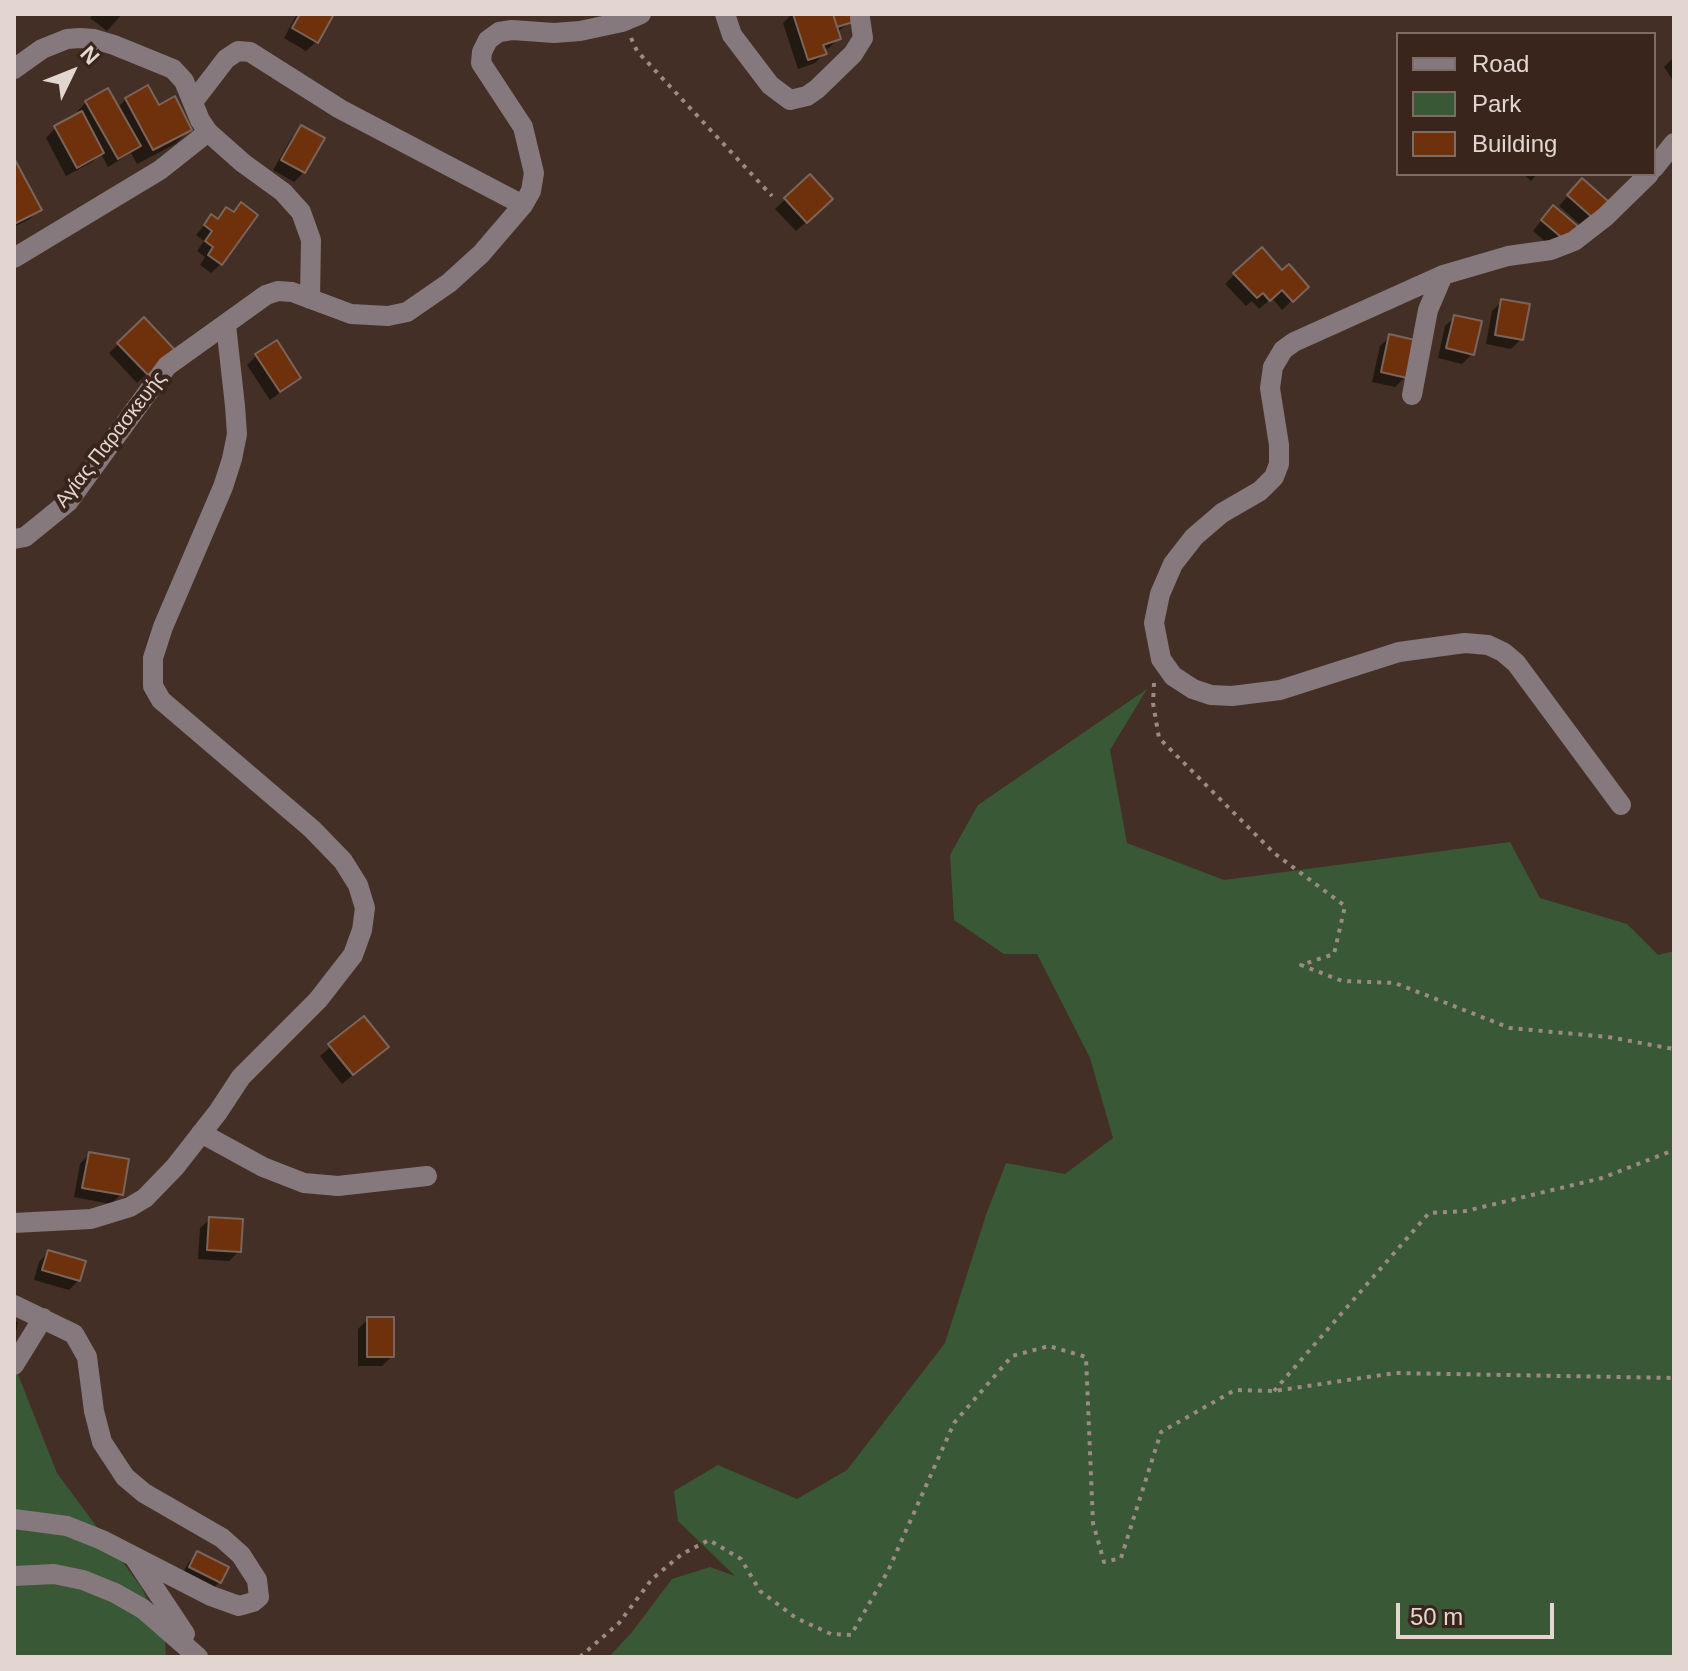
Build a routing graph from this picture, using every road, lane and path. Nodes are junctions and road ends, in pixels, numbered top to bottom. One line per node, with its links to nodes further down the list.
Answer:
1 (725, 14): 3 (street)
2 (632, 18): 10 (path); 11 (street, Αγίας Παρασκευής)
3 (860, 18)
4 (14, 69): 5 (street)
5 (193, 102): 6 (street); 11 (street)
6 (208, 132): 12 (street); 14 (street)
7 (1674, 143): 8 (street)
8 (1656, 162)
9 (1643, 176): 13 (street)
10 (772, 196)
11 (523, 205): 14 (street, Αγίας Παρασκευής)
12 (14, 258)
13 (1443, 275): 16 (street); 18 (street)
14 (310, 299): 15 (street, Αγίας Παρασκευής)
15 (226, 325): 17 (street, Αγίας Παρασκευής); 21 (street)
16 (1412, 395)
17 (14, 539)
18 (1156, 644): 19 (street); 20 (path)
19 (1621, 805)
20 (1674, 1049)
21 (201, 1133): 23 (street); 24 (street)
22 (1674, 1150): 29 (path)
23 (427, 1176)
24 (14, 1223)
25 (14, 1305): 26 (street)
26 (43, 1318): 27 (street); 31 (street)
27 (14, 1365)
28 (1674, 1378): 29 (path)
29 (1274, 1391): 34 (path)
30 (14, 1519): 31 (street)
31 (134, 1557): 33 (street)
32 (14, 1576): 33 (street)
33 (199, 1657)
34 (580, 1657)

